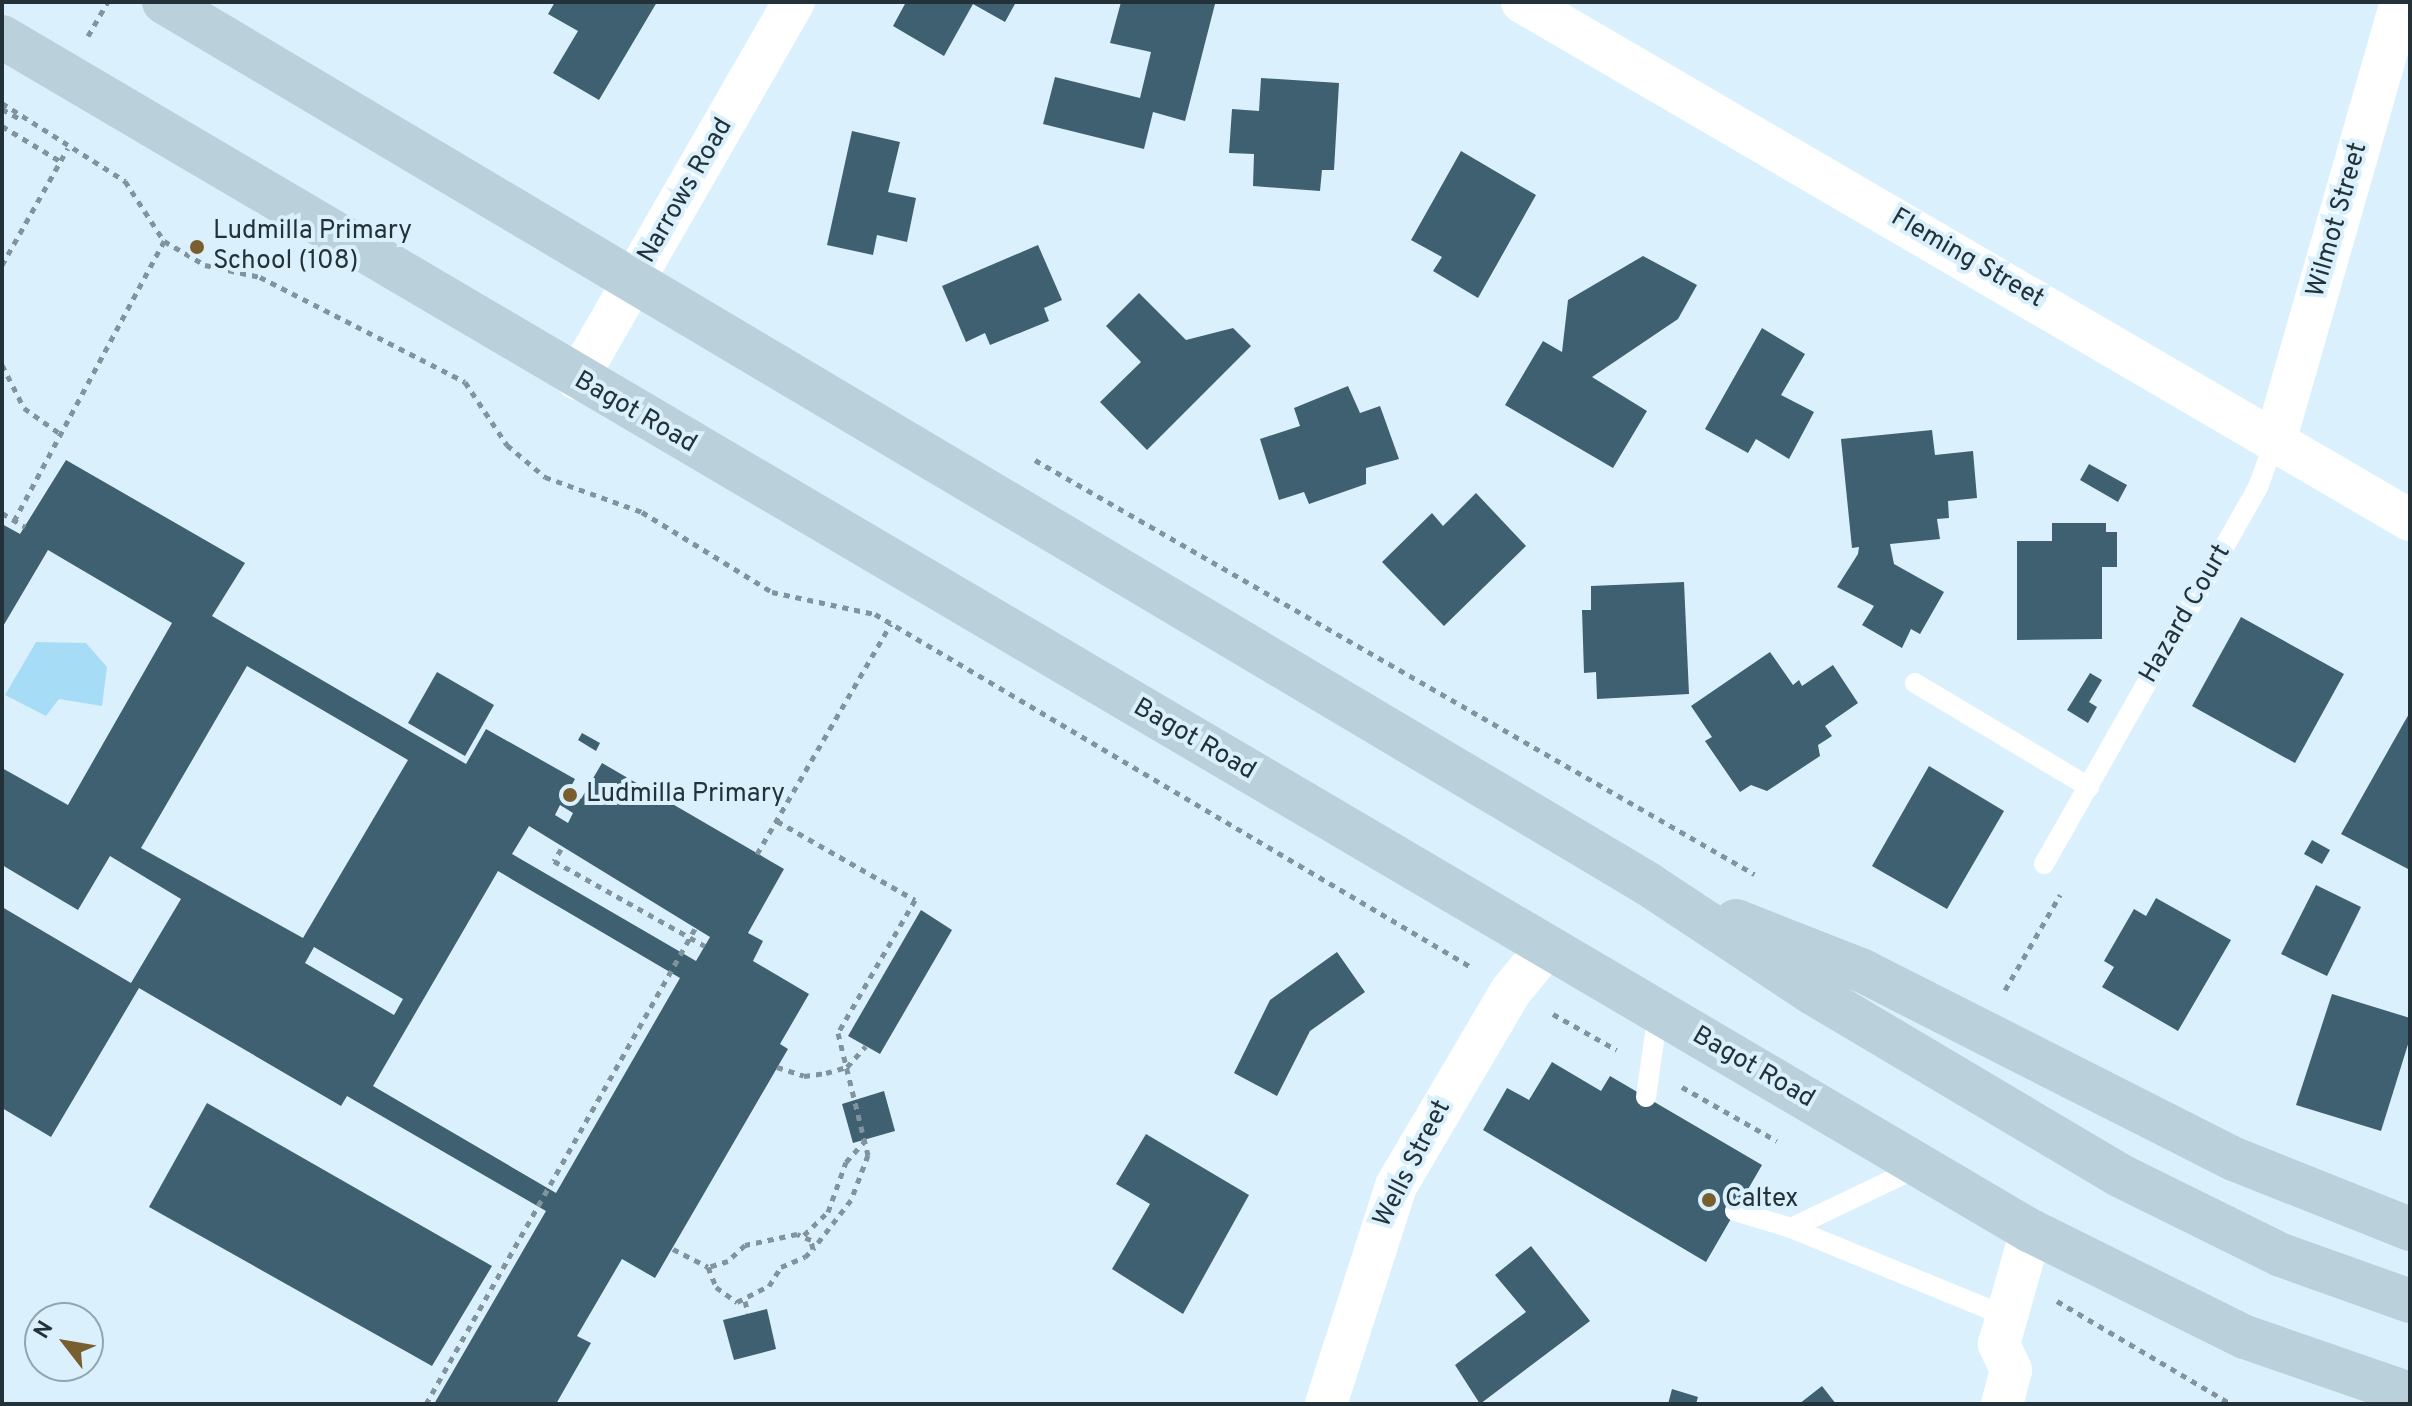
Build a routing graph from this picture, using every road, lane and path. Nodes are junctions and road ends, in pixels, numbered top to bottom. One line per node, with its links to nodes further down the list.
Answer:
1 (164, 2): 13 (main road)
2 (794, 2): 13 (street, Narrows Road)
3 (1522, 2): 17 (street, Fleming Street)
4 (2401, 2): 17 (street, Wilmot Street)
5 (2, 37): 15 (main road, Bagot Road)
6 (2, 106): 8 (path); 9 (path)
7 (2, 126): 10 (path)
8 (34, 127)
9 (68, 148): 10 (path); 11 (path)
10 (60, 161): 12 (path)
11 (164, 241): 16 (path); 23 (path)
12 (2, 265)
13 (635, 279): 15 (street, Narrows Road); 31 (main road)
14 (2, 365): 16 (path)
15 (577, 379): 35 (main road, Bagot Road)
16 (62, 435): 21 (path)
17 (2276, 438): 20 (street, Fleming Street); 25 (lane, Hazard Court)
18 (1030, 458): 27 (path)
19 (2, 513): 21 (path)
20 (2410, 520)
21 (14, 521): 22 (path)
22 (25, 527)
23 (891, 624): 26 (path); 36 (path)
24 (1915, 683): 25 (lane)
25 (2089, 787): 30 (lane, Hazard Court)
26 (777, 821): 29 (path); 41 (path)
27 (1680, 831)
28 (561, 849): 33 (path)
29 (757, 854)
30 (2044, 864): 37 (path)
31 (1654, 888): 49 (main road); 56 (main road)
32 (696, 927): 33 (path)
33 (690, 937): 34 (path); 60 (path)
34 (705, 946)
35 (1547, 947): 36 (street, Wells Street); 38 (main road, Bagot Road)
36 (1511, 991): 42 (path); 61 (street, Wells Street)
37 (2000, 999)
38 (1658, 1013): 42 (lane); 46 (main road, Bagot Road)
39 (866, 1046): 41 (path)
40 (777, 1067): 41 (path)
41 (847, 1067): 44 (path)
42 (1650, 1069): 43 (lane); 45 (path)
43 (1646, 1097)
44 (865, 1140): 51 (path); 53 (path)
45 (1784, 1145)
46 (1921, 1166): 48 (lane); 50 (main road, Bagot Road)
47 (1735, 1211): 48 (lane)
48 (1791, 1228): 57 (lane)
49 (2410, 1229)
50 (2031, 1231): 57 (street); 59 (main road, Bagot Road)
51 (804, 1235): 53 (path); 54 (path)
52 (673, 1249): 54 (path)
53 (813, 1249): 55 (path)
54 (708, 1267): 55 (path)
55 (745, 1301): 58 (path)
56 (2410, 1301)
57 (2007, 1312): 62 (street); 63 (path)
58 (748, 1313)
59 (2410, 1394)
60 (426, 1404)
61 (1326, 1404)
62 (2002, 1404)
63 (2231, 1404)

